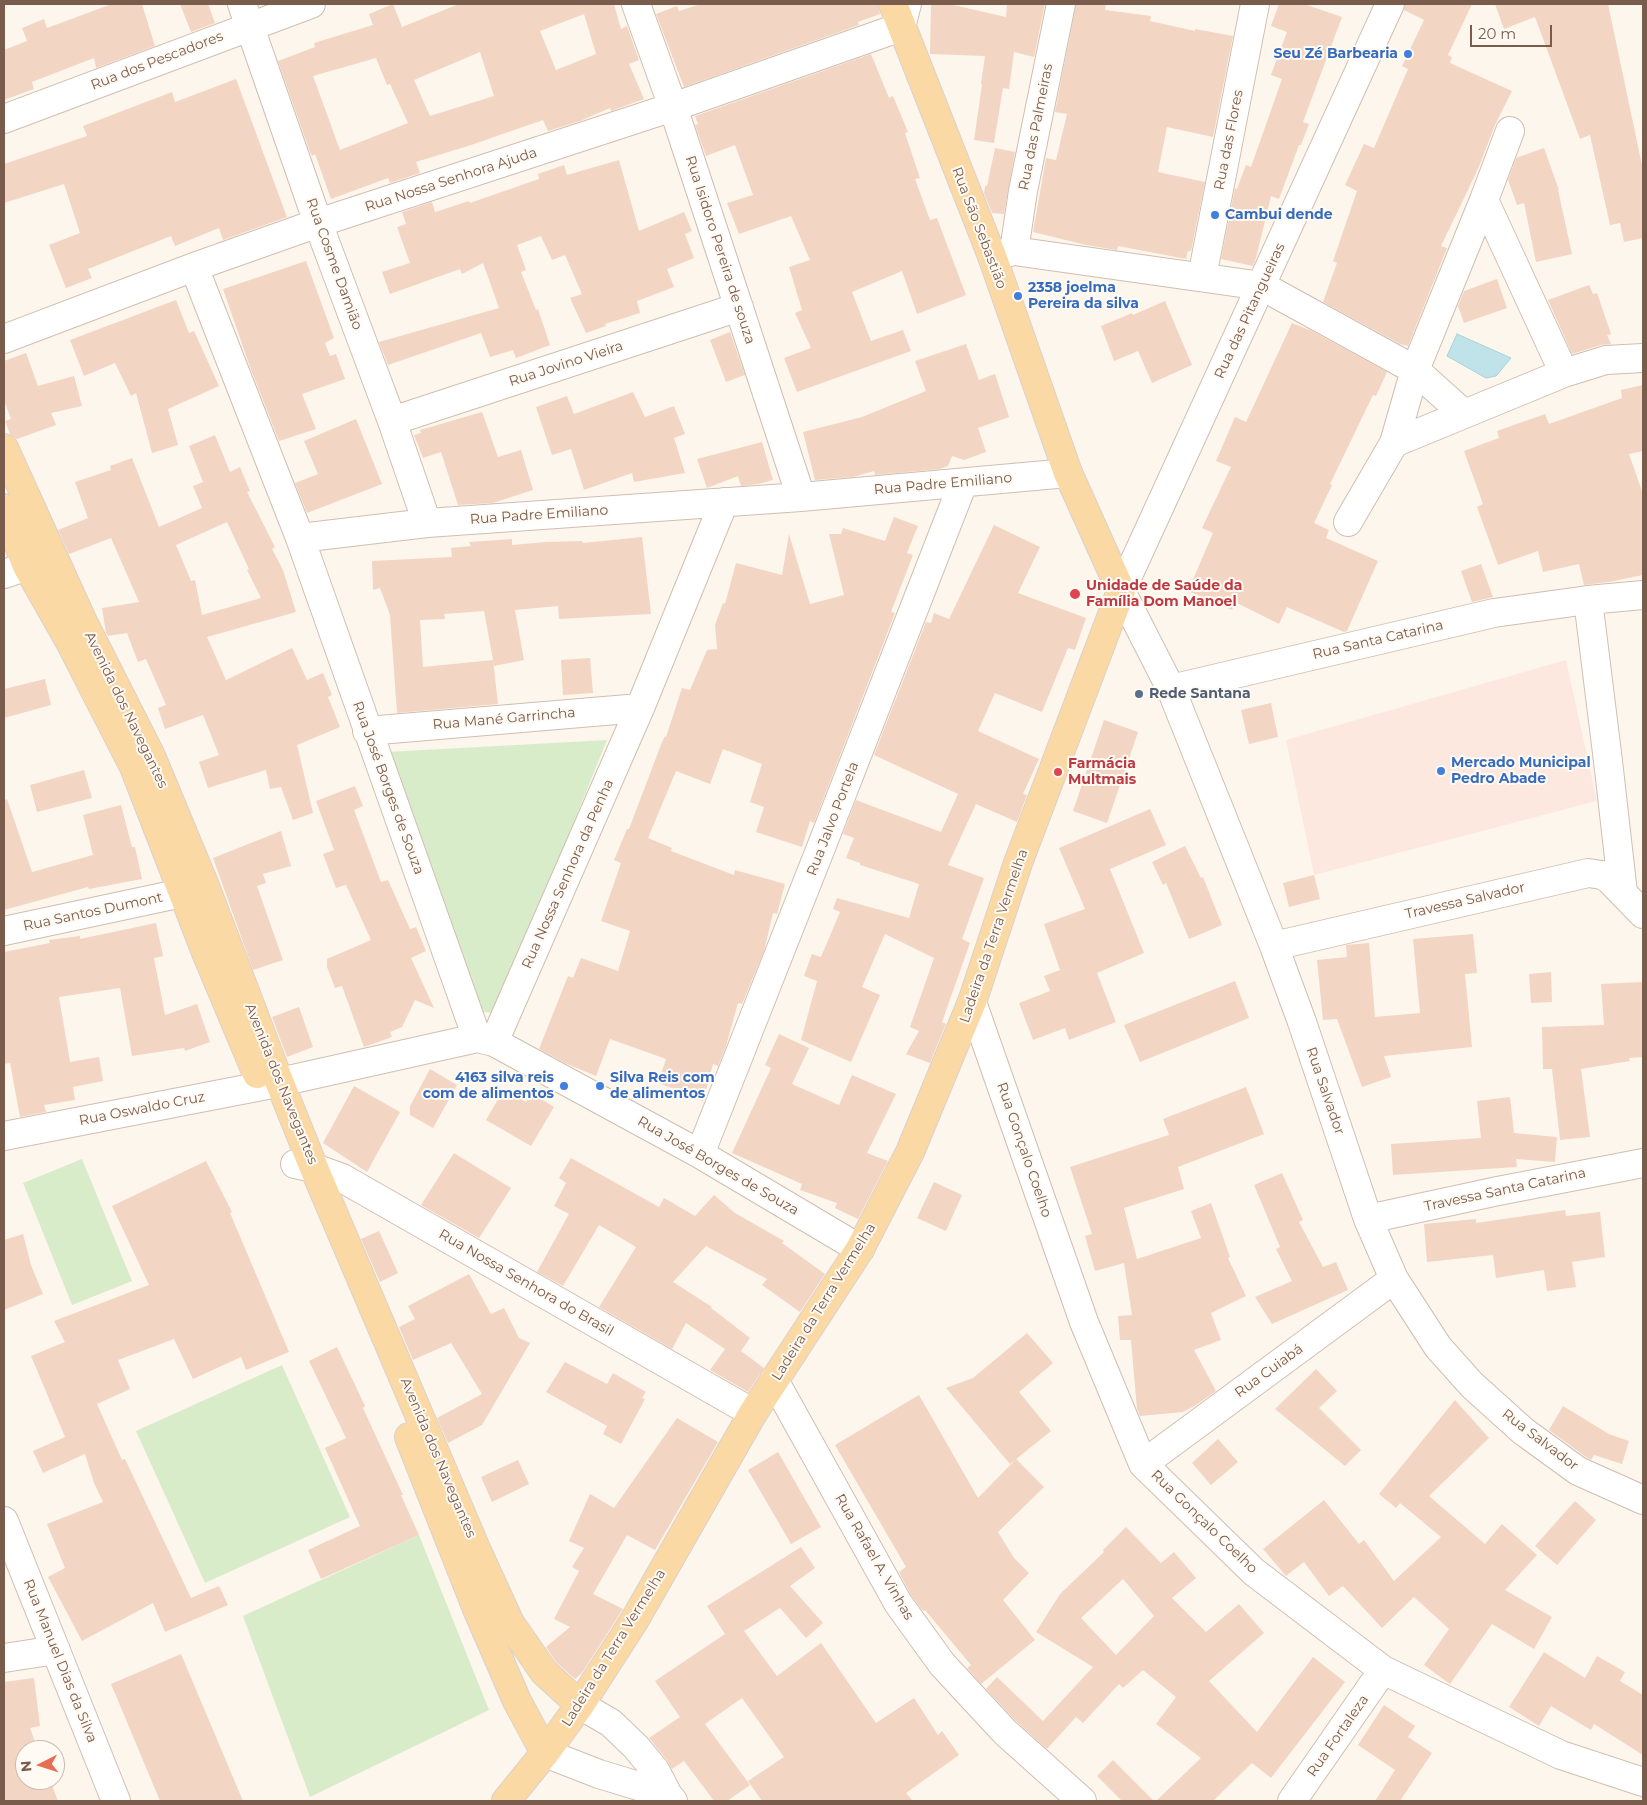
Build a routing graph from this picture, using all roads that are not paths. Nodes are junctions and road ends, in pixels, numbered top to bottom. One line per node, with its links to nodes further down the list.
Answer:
1 (311, 4): 7 (street, Rua dos Pescadores)
2 (636, 4): 8 (street, Rua Isidoro Pereira de souza)
3 (1061, 4): 13 (street, Rua das Palmeiras)
4 (1255, 4): 15 (street, Rua das Flores)
5 (1390, 4): 16 (street, Rua das Pitangueiras)
6 (900, 12): 8 (street, Rua Nossa Senhora Ajuda); 13 (main road, Rua São Sebastião)
7 (246, 15): 9 (street, Rua dos Pescadores); 12 (street, Rua Cosme Damião)
8 (672, 106): 12 (street, Rua Nossa Senhora Ajuda); 17 (street, Rua Isidoro Pereira de souza)
9 (4, 119)
10 (1510, 131): 11 (street)
11 (1484, 200): 20 (street); 21 (street)
12 (318, 223): 14 (street, Rua Nossa Senhora Ajuda); 23 (street, Rua Cosme Damião)
13 (1003, 253): 15 (street); 26 (main road, Rua São Sebastião)
14 (194, 267): 18 (street, Rua Nossa Senhora Ajuda); 33 (street)
15 (1202, 277): 16 (street)
16 (1262, 286): 20 (street); 35 (street, Rua das Pitangueiras)
17 (739, 307): 23 (street, Rua Jovino Vieira); 28 (street, Rua Isidoro Pereira de souza)
18 (4, 339)
19 (1643, 358): 21 (street)
20 (1415, 370): 22 (street); 24 (street)
21 (1564, 373): 22 (street)
22 (1464, 414): 24 (street)
23 (392, 421): 32 (street, Rua Cosme Damião)
24 (1394, 442): 31 (street)
25 (4, 448): 48 (main road, Avenida dos Navegantes)
26 (1068, 473): 27 (street, Rua Padre Emiliano); 35 (main road, Rua São Sebastião)
27 (963, 483): 28 (street, Rua Padre Emiliano); 50 (street, Rua Jalvo Portela)
28 (802, 496): 29 (street, Rua Padre Emiliano)
29 (724, 502): 32 (street, Rua Padre Emiliano); 39 (street, Rua Nossa Senhora da Penha)
30 (4, 508): 34 (main road, Avenida dos Navegantes)
31 (1348, 522)
32 (427, 523): 33 (street, Rua Padre Emiliano)
33 (300, 538): 40 (street, Rua José Borges de Souza)
34 (16, 570): 41 (main road, Avenida dos Navegantes)
35 (1121, 591): 38 (street, Rua Salvador); 46 (main road, Ladeira da Terra Vermelha)
36 (1643, 595): 37 (street, Rua Santa Catarina)
37 (1588, 600): 38 (street, Rua Santa Catarina); 42 (street)
38 (1171, 689): 45 (street, Rua Salvador)
39 (640, 708): 40 (street, Rua Mané Garrincha); 47 (street, Rua Nossa Senhora da Penha)
40 (367, 731): 47 (street, Rua José Borges de Souza)
41 (182, 893): 44 (street, Rua Santos Dumont); 48 (main road, Avenida dos Navegantes)
42 (1623, 893): 43 (street, Travessa Salvador); 45 (street, Travessa Salvador)
43 (1643, 914)
44 (4, 930)
45 (1274, 946): 53 (street, Rua Salvador)
46 (972, 1002): 54 (main road, Ladeira da Terra Vermelha); 58 (street, Rua Gonçalo Coelho)
47 (486, 1040): 48 (street); 50 (street, Rua José Borges de Souza)
48 (270, 1084): 49 (street, Rua Oswaldo Cruz); 52 (main road, Avenida dos Navegantes)
49 (4, 1136)
50 (700, 1154): 54 (street, Rua José Borges de Souza)
51 (1643, 1163): 53 (street, Travessa Santa Catarina)
52 (305, 1166): 57 (street, Rua Nossa Senhora do Brasil); 64 (main road, Avenida dos Navegantes); 65 (main road, Avenida dos Navegantes)
53 (1368, 1219): 55 (street, Rua Salvador)
54 (860, 1249): 56 (main road, Ladeira da Terra Vermelha)
55 (1394, 1279): 58 (street, Rua Cuiabá); 59 (street, Rua Salvador)
56 (774, 1380): 57 (main road, Ladeira da Terra Vermelha); 70 (street, Rua Rafael A. Vinhas)
57 (753, 1413): 64 (main road, Ladeira da Terra Vermelha)
58 (1143, 1464): 63 (street, Rua Gonçalo Coelho)
59 (1643, 1500)
60 (4, 1521): 61 (street, Rua Manuel Dias da Silva)
61 (56, 1650): 62 (street); 68 (street, Rua Manuel Dias da Silva)
62 (4, 1658)
63 (1383, 1670): 66 (street, Rua Gonçalo Coelho); 71 (street, Rua Fortaleza)
64 (580, 1705): 65 (main road, Ladeira da Terra Vermelha); 67 (street)
65 (545, 1753): 67 (street); 69 (main road, Ladeira da Terra Vermelha)
66 (1643, 1782)
67 (670, 1798)
68 (116, 1801)
69 (506, 1801)
70 (1082, 1801)
71 (1292, 1801)

